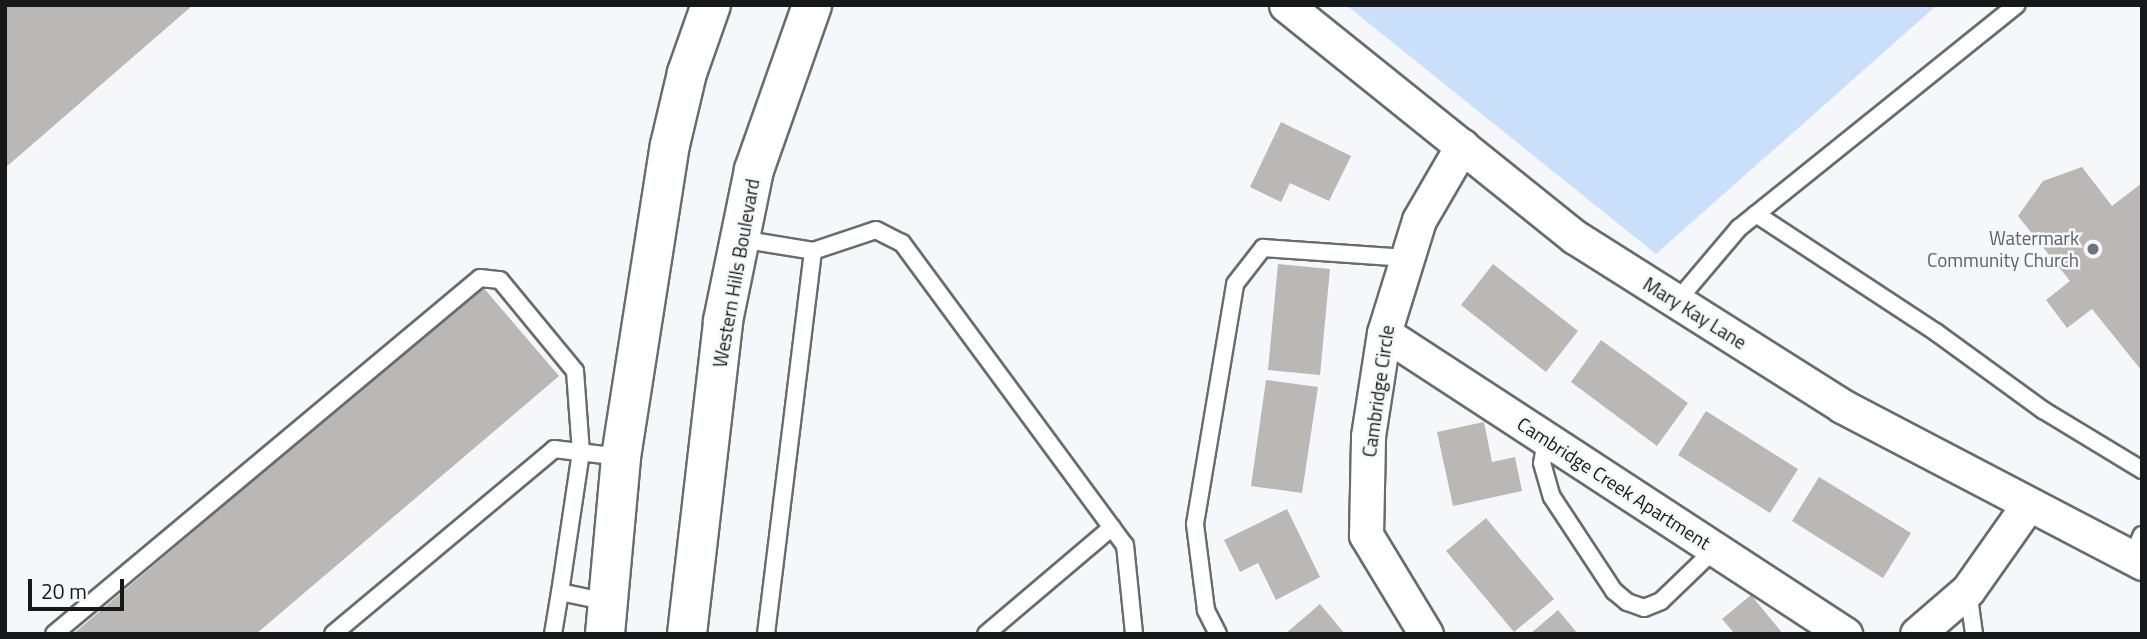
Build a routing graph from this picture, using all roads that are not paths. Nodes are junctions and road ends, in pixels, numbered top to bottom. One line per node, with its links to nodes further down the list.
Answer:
1 (711, 5): 14 (street)
2 (812, 5): 7 (street, Western Hills Boulevard)
3 (1286, 5): 5 (street, Mary Kay Lane)
4 (2016, 5): 6 (lane)
5 (1462, 146): 9 (street, Cambridge Circle); 10 (street, Mary Kay Lane)
6 (1756, 215): 10 (lane); 15 (lane)
7 (740, 239): 8 (lane); 28 (street, Western Hills Boulevard)
8 (813, 251): 17 (lane); 29 (lane)
9 (1407, 258): 11 (street, Cambridge Circle); 32 (lane)
10 (1677, 301): 16 (street, Mary Kay Lane)
11 (1384, 333): 12 (street, Cambridge Creek Apartment); 33 (street, Cambridge Circle)
12 (1546, 439): 18 (street, Cambridge Creek Apartment); 18 (lane)
13 (581, 452): 14 (lane); 21 (lane); 23 (lane); 24 (lane)
14 (621, 457): 22 (street)
15 (2142, 470)
16 (2028, 505): 19 (street, Mary Kay Lane); 20 (street)
17 (1112, 527): 30 (lane); 31 (lane)
18 (1716, 549): 34 (street, Cambridge Creek Apartment)
19 (2138, 552)
20 (1968, 590): 35 (street); 36 (lane)
21 (560, 592): 22 (lane); 27 (lane)
22 (608, 618)
23 (350, 620): 25 (lane); 26 (lane)
24 (54, 634)
25 (333, 634)
26 (362, 634)
27 (553, 634)
28 (687, 634)
29 (766, 634)
30 (986, 634)
31 (1134, 634)
32 (1218, 634)
33 (1426, 634)
34 (1845, 634)
35 (1917, 634)
36 (1974, 634)

